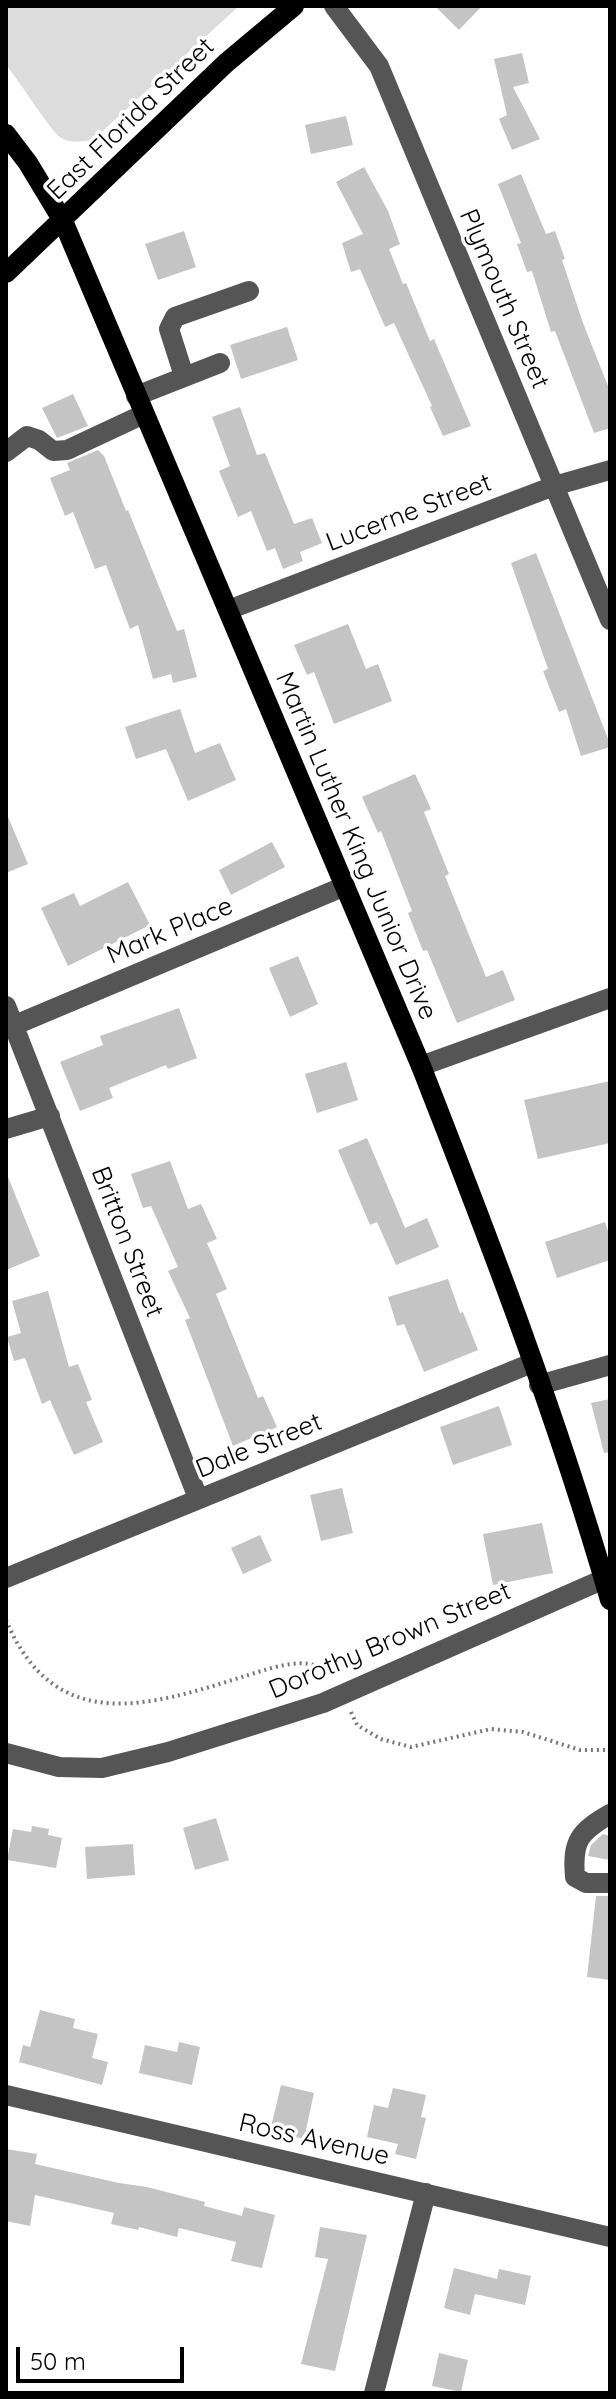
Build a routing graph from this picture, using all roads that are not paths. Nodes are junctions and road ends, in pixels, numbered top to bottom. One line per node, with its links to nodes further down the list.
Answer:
1 (294, 6): 4 (main road, East Florida Street)
2 (334, 6): 12 (street, Plymouth Street)
3 (6, 134): 4 (main road, Martin Luther King Junior Drive)
4 (63, 221): 5 (main road, East Florida Street); 9 (main road, Martin Luther King Junior Drive)
5 (6, 273)
6 (249, 291): 8 (street)
7 (220, 363): 8 (street)
8 (184, 376): 9 (street)
9 (140, 405): 10 (street); 13 (main road, Martin Luther King Junior Drive)
10 (6, 452)
11 (610, 470): 12 (street, Lucerne Street)
12 (554, 486): 13 (street, Lucerne Street); 14 (street, Plymouth Street)
13 (228, 610): 15 (main road, Martin Luther King Junior Drive)
14 (610, 620)
15 (345, 886): 17 (street, Mark Place); 18 (main road, Martin Luther King Junior Drive)
16 (610, 998): 18 (street)
17 (10, 1015): 19 (street, Britton Street)
18 (421, 1066): 21 (main road, Martin Luther King Junior Drive)
19 (50, 1116): 20 (street); 24 (street, Britton Street)
20 (6, 1129)
21 (532, 1363): 23 (main road, Martin Luther King Junior Drive); 24 (street, Dale Street)
22 (610, 1365): 23 (street)
23 (539, 1385): 26 (main road, Martin Luther King Junior Drive)
24 (198, 1498): 25 (street, Dale Street)
25 (6, 1578)
26 (604, 1579): 27 (main road, Martin Luther King Junior Drive); 28 (street, Dorothy Brown Street)
27 (610, 1600)
28 (6, 1753)
29 (610, 1814): 30 (street)
30 (610, 1883)
31 (6, 2095): 32 (street, Ross Avenue)
32 (426, 2193): 33 (street, Ross Avenue); 34 (street)
33 (610, 2237)
34 (374, 2393)

